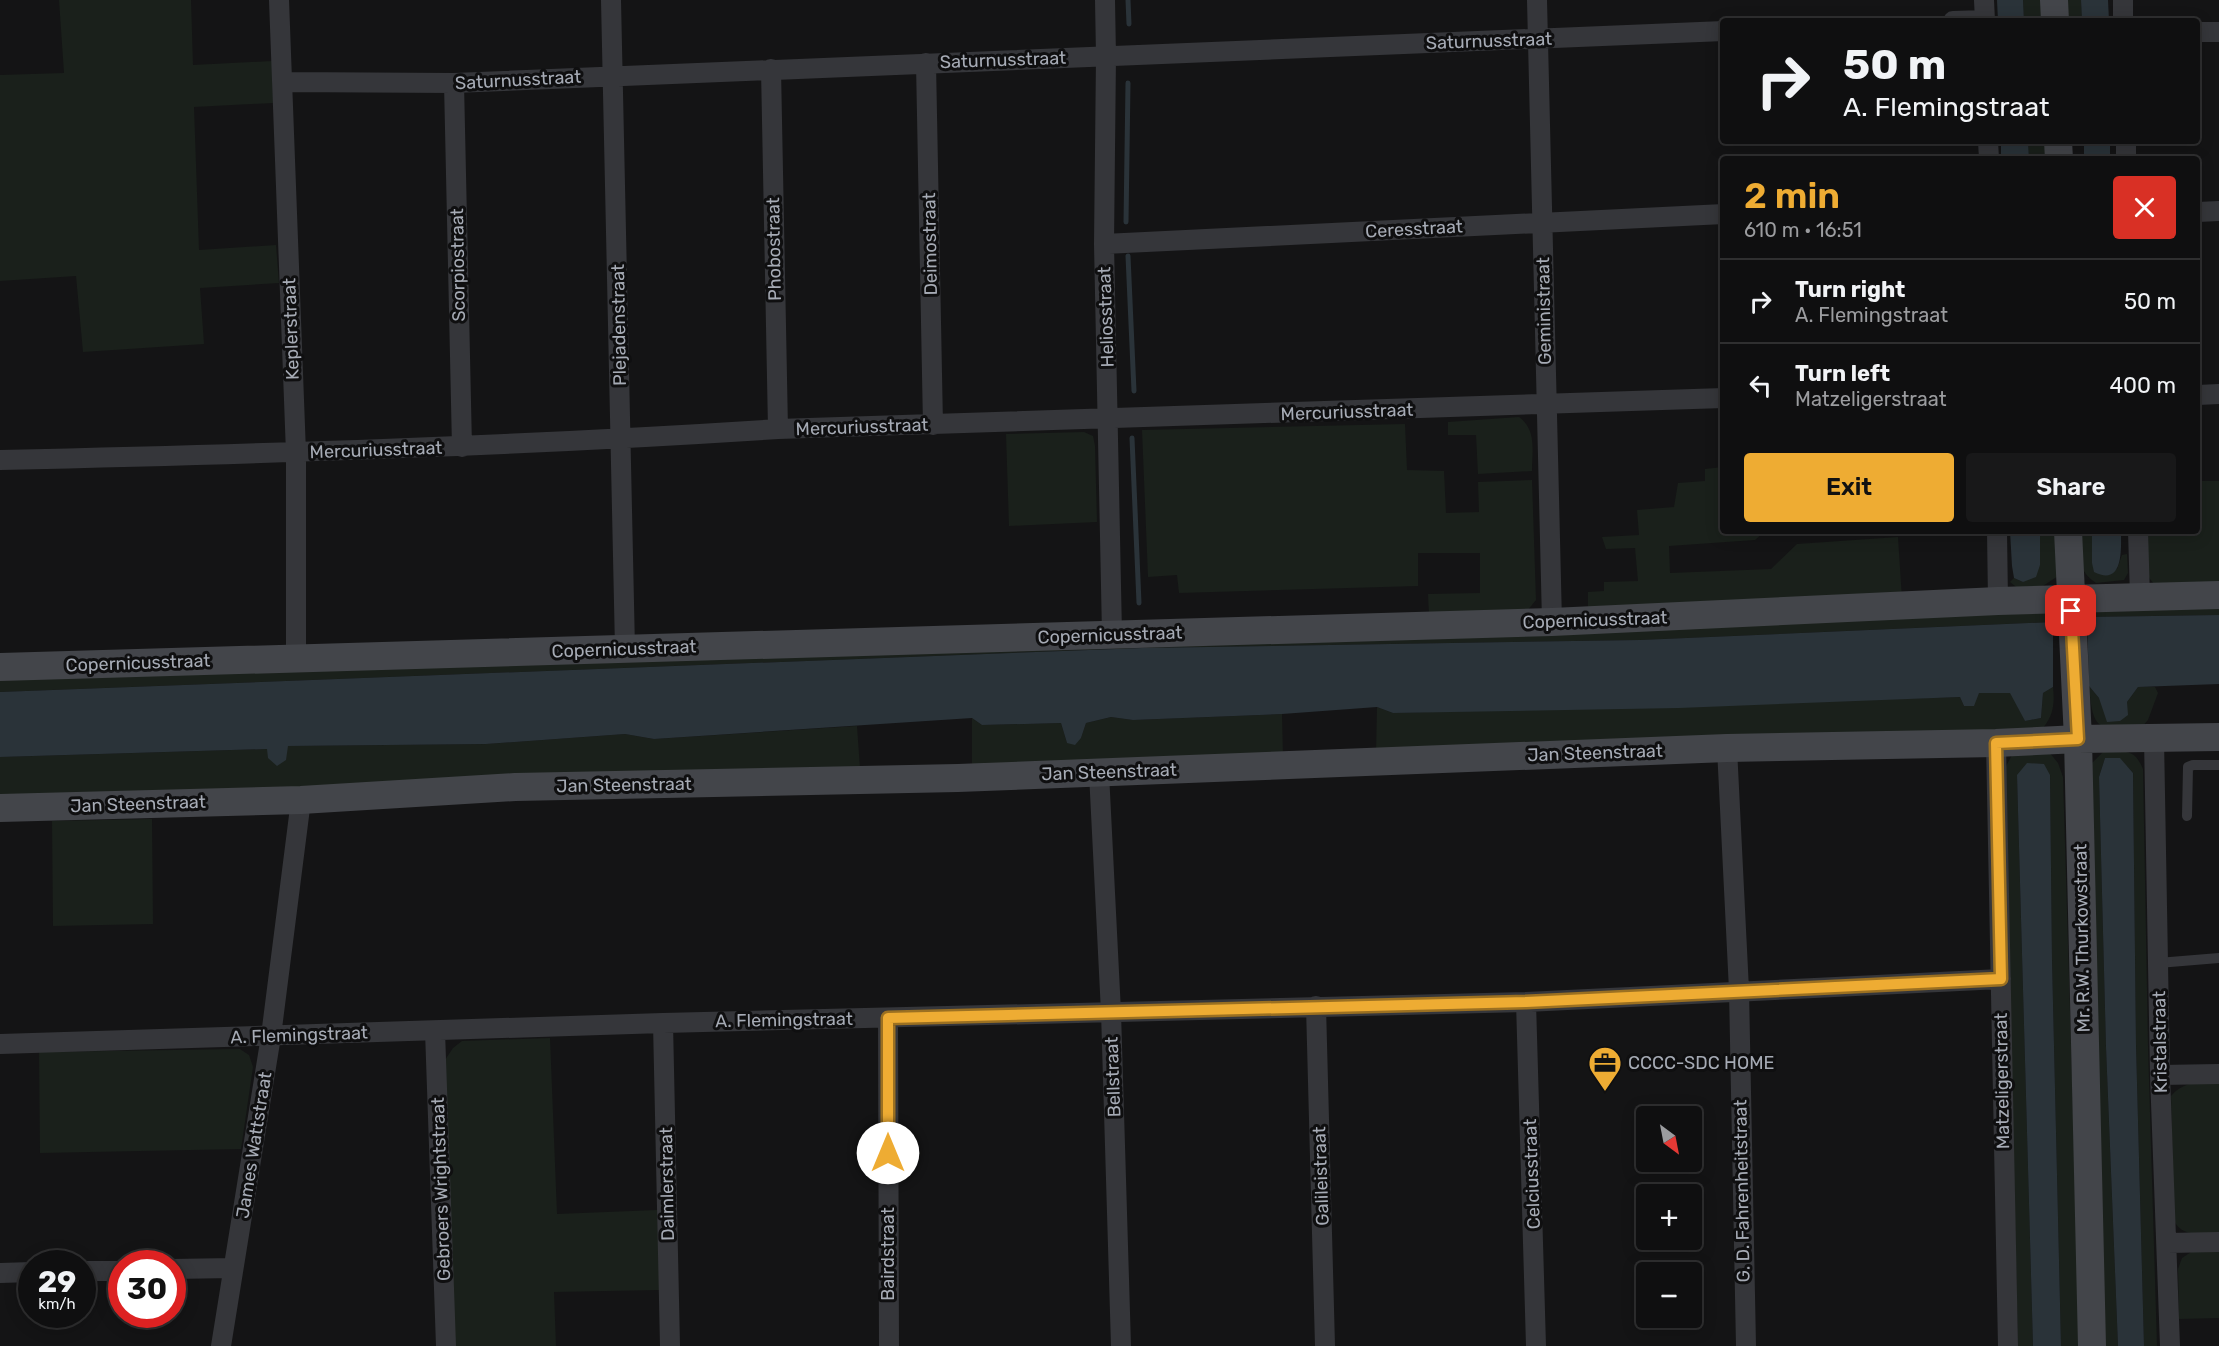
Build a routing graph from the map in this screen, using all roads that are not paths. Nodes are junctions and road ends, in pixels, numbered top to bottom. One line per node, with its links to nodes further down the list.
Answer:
1 (279, 0): 19 (street, Keplerstraat)
2 (611, 0): 18 (street, Plejadenstraat)
3 (1105, 0): 15 (street, Heliosstraat)
4 (1537, 0): 14 (street, Geministraat)
5 (2054, 0): 9 (street)
6 (2123, 0): 10 (street)
7 (1985, 14): 8 (street)
8 (1967, 18)
9 (2055, 18)
10 (2123, 18)
11 (1720, 31): 14 (street, Saturnusstraat)
12 (2200, 32): 13 (street)
13 (2219, 32)
14 (1538, 39): 15 (street, Saturnusstraat); 24 (street, Geministraat)
15 (1106, 56): 16 (street, Saturnusstraat); 25 (street, Heliosstraat)
16 (926, 63): 17 (street, Saturnusstraat); 31 (street, Deimostraat)
17 (771, 69): 18 (street, Saturnusstraat); 32 (street, Phobostraat)
18 (614, 75): 20 (street, Saturnusstraat); 33 (street, Plejadenstraat)
19 (283, 82): 20 (street, Saturnusstraat); 35 (street, Keplerstraat)
20 (454, 83): 34 (street, Scorpiostraat)
21 (2219, 211): 22 (street)
22 (2200, 212)
23 (1720, 214): 24 (street, Ceresstraat)
24 (1542, 223): 25 (street, Ceresstraat); 29 (street, Geministraat)
25 (1104, 244): 30 (street, Heliosstraat)
26 (2219, 394): 27 (street)
27 (2200, 395)
28 (1720, 398): 29 (street, Mercuriusstraat)
29 (1547, 405): 30 (street, Mercuriusstraat); 44 (street, Geministraat)
30 (1109, 419): 31 (street, Mercuriusstraat); 45 (street, Heliosstraat)
31 (933, 425): 32 (street, Mercuriusstraat)
32 (778, 429): 33 (street, Mercuriusstraat)
33 (621, 439): 34 (street, Mercuriusstraat); 46 (street, Plejadenstraat)
34 (462, 447): 35 (street, Mercuriusstraat)
35 (296, 453): 36 (street, Mercuriusstraat); 47 (street, Keplerstraat)
36 (0, 460)
37 (1997, 534): 42 (street)
38 (2068, 534): 43 (street, Mr. R.W. Thurkowstraat)
39 (2138, 534): 41 (street)
40 (2219, 595): 41 (street, Copernicusstraat)
41 (2140, 597): 43 (street, Copernicusstraat)
42 (1998, 601): 43 (street, Copernicusstraat); 44 (street, Copernicusstraat)
43 (2070, 605): 51 (street, Mr. R.W. Thurkowstraat)
44 (1552, 622): 45 (street, Copernicusstraat)
45 (1112, 634): 46 (street, Copernicusstraat)
46 (625, 649): 47 (street, Copernicusstraat)
47 (296, 658): 48 (street, Copernicusstraat)
48 (0, 668)
49 (2219, 737): 50 (street, Jan Steenstraat)
50 (2154, 738): 51 (street, Jan Steenstraat); 60 (street, Kristalstraat)
51 (2078, 739): 52 (street, Jan Steenstraat); 88 (street, Mr. R.W. Thurkowstraat)
52 (1996, 743): 53 (street, Jan Steenstraat); 61 (street, Matzeligerstraat)
53 (1727, 748): 55 (street, Jan Steenstraat); 62 (street, G. D. Fahrenheitstraat)
54 (2219, 765): 58 (lane)
55 (1099, 773): 56 (street, Jan Steenstraat); 65 (street, Bellstraat)
56 (302, 800): 57 (street, Jan Steenstraat); 69 (street, James Wattstraat)
57 (0, 808)
58 (2187, 816)
59 (2219, 958): 60 (lane)
60 (2158, 963): 72 (street, Kristalstraat)
61 (2001, 979): 62 (street, A. Flemingstraat); 87 (street, Matzeligerstraat)
62 (1739, 990): 63 (street, A. Flemingstraat); 86 (street, G. D. Fahrenheitstraat)
63 (1526, 1002): 64 (street, A. Flemingstraat); 85 (street, Celciusstraat)
64 (1316, 1006): 65 (street, A. Flemingstraat); 84 (street, Galileistraat)
65 (1111, 1012): 66 (street, A. Flemingstraat); 83 (street, Bellstraat)
66 (888, 1018): 67 (street, A. Flemingstraat); 82 (street, Bairdstraat)
67 (663, 1023): 68 (street, A. Flemingstraat); 81 (street, Daimlerstraat)
68 (435, 1031): 69 (street, A. Flemingstraat); 80 (street, Gebroers Wrightstraat)
69 (271, 1036): 70 (street, A. Flemingstraat); 75 (street, James Wattstraat)
70 (0, 1044)
71 (2219, 1074): 72 (street)
72 (2160, 1075): 74 (street, Kristalstraat)
73 (2219, 1242): 74 (street)
74 (2168, 1243): 89 (street, Kristalstraat)
75 (233, 1268): 76 (street); 79 (street, James Wattstraat)
76 (186, 1269)
77 (18, 1272): 78 (street)
78 (0, 1273)
79 (221, 1346)
80 (446, 1346)
81 (670, 1346)
82 (889, 1346)
83 (1121, 1346)
84 (1325, 1346)
85 (1536, 1346)
86 (1746, 1346)
87 (2008, 1346)
88 (2092, 1346)
89 (2170, 1346)

